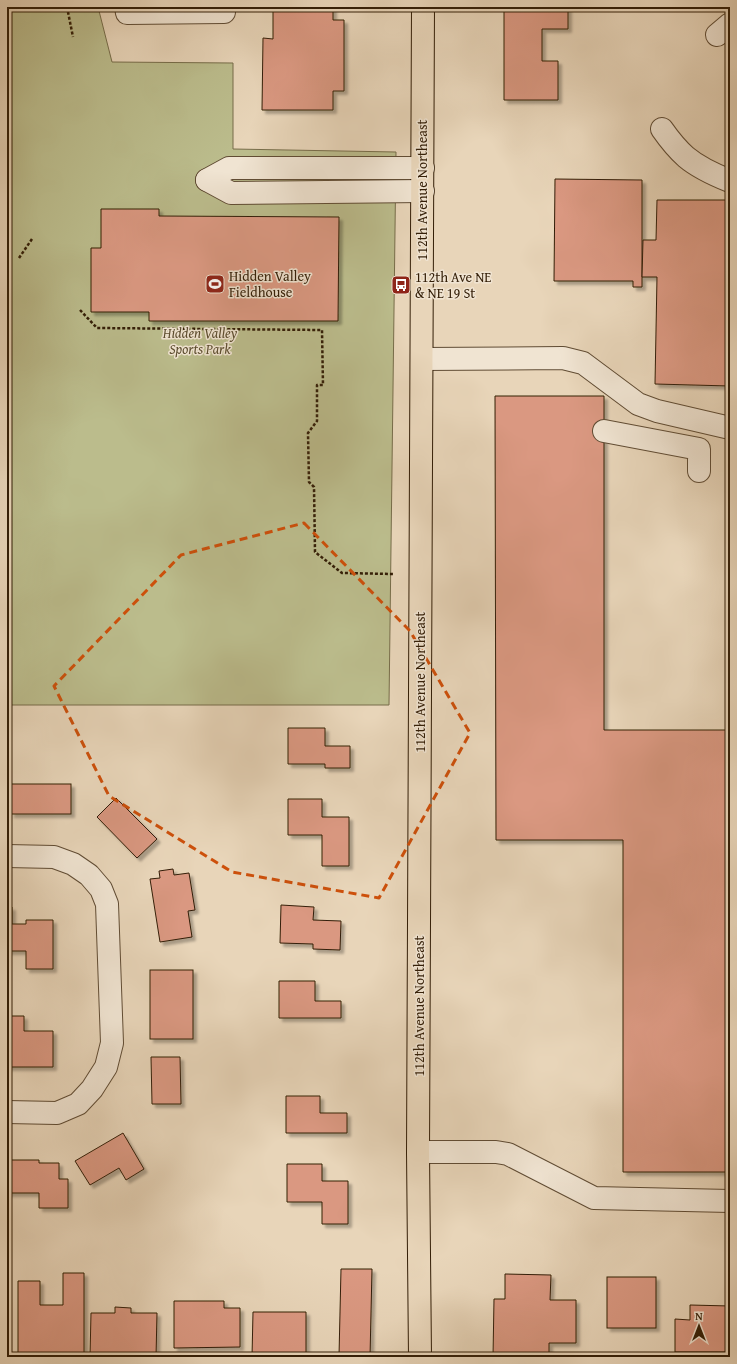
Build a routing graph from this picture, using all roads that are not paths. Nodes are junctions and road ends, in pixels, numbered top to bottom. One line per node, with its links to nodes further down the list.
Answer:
1 (423, 7): 6 (main road, 112th Avenue Northeast)
2 (224, 9): 4 (street)
3 (127, 10): 4 (street)
4 (179, 10)
5 (662, 129): 7 (street)
6 (422, 168): 8 (main road, 112th Avenue Northeast); 8 (street)
7 (730, 181)
8 (422, 191): 9 (main road, 112th Avenue Northeast)
9 (422, 359): 10 (street); 15 (main road, 112th Avenue Northeast)
10 (730, 428)
11 (604, 431): 12 (street)
12 (699, 471)
13 (7, 856): 14 (street)
14 (7, 1112)
15 (418, 1152): 16 (street); 17 (main road, 112th Avenue Northeast)
16 (730, 1200)
17 (420, 1357)

